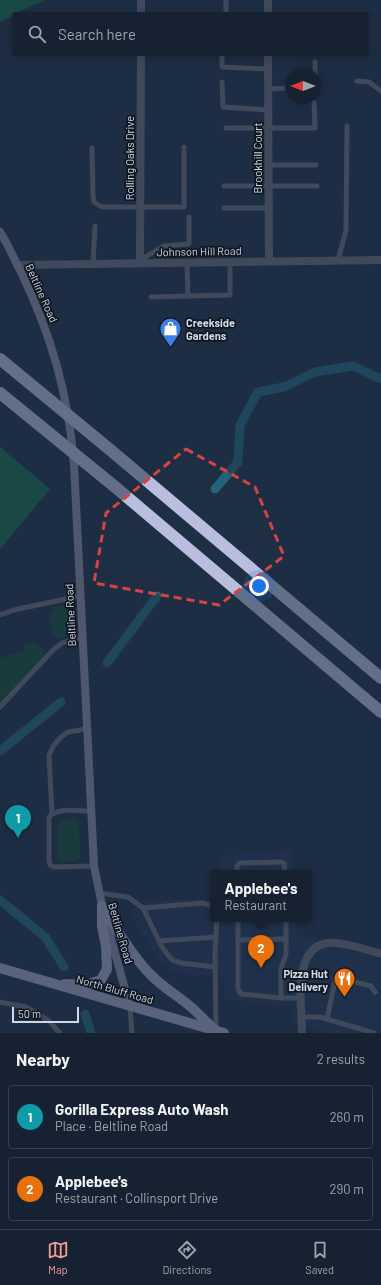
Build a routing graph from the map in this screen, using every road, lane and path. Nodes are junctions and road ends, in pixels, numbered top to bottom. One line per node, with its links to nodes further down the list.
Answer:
1 (141, 0): 4 (street)
2 (226, 0): 5 (lane)
3 (268, 0): 6 (street)
4 (141, 12)
5 (226, 12)
6 (268, 12)
7 (141, 56): 30 (street, Rolling Oaks Drive)
8 (222, 56): 12 (lane)
9 (268, 56): 12 (street, Brookhill Court)
10 (315, 62): 11 (lane)
11 (315, 68)
12 (268, 69): 16 (street, Brookhill Court)
13 (357, 81): 17 (lane)
14 (222, 82): 19 (lane)
15 (285, 88): 16 (lane)
16 (268, 89): 19 (street, Brookhill Court)
17 (381, 91)
18 (314, 104): 22 (lane)
19 (268, 110): 22 (street, Brookhill Court)
20 (347, 126): 36 (lane)
21 (226, 128): 22 (lane)
22 (268, 128): 25 (street, Brookhill Court)
23 (184, 147): 30 (lane)
24 (92, 148): 30 (lane)
25 (268, 165): 26 (lane); 28 (street, Brookhill Court)
26 (316, 165)
27 (224, 186): 28 (lane)
28 (268, 186): 29 (lane); 32 (street, Brookhill Court)
29 (317, 186)
30 (140, 207): 38 (street, Rolling Oaks Drive)
31 (224, 208): 32 (lane)
32 (268, 208): 39 (street, Brookhill Court)
33 (189, 217): 38 (lane)
34 (95, 226): 42 (lane)
35 (0, 232): 43 (main road, Beltline Road)
36 (338, 260): 37 (street, Johnson Hill Road); 39 (street, Johnson Hill Road)
37 (381, 260)
38 (140, 261): 40 (street, Johnson Hill Road); 42 (street, Johnson Hill Road)
39 (268, 261): 41 (street, Johnson Hill Road)
40 (187, 262): 41 (street, Johnson Hill Road); 44 (lane)
41 (230, 262): 44 (lane)
42 (92, 264): 43 (street, Johnson Hill Road)
43 (17, 265): 48 (main road, Beltline Road)
44 (188, 296): 45 (lane)
45 (151, 297)
46 (0, 359): 51 (highway)
47 (0, 393): 53 (highway)
48 (80, 596): 49 (lane); 50 (main road, Beltline Road)
49 (0, 615)
50 (82, 637): 52 (lane); 54 (main road, Beltline Road)
51 (381, 678)
52 (0, 707)
53 (381, 712)
54 (86, 729): 55 (main road, Beltline Road); 56 (lane)
55 (90, 811): 56 (lane); 57 (main road, Beltline Road)
56 (52, 814): 57 (lane)
57 (94, 866): 60 (main road, Beltline Road)
58 (237, 870): 59 (lane)
59 (285, 870)
60 (99, 893): 62 (main road, Beltline Road); 63 (lane)
61 (210, 905): 63 (lane)
62 (102, 908): 74 (main road); 79 (main road, Beltline Road); 82 (main road)
63 (143, 908): 70 (lane)
64 (217, 922): 67 (lane)
65 (238, 922): 69 (lane)
66 (286, 922): 68 (lane)
67 (216, 937): 70 (lane); 72 (lane)
68 (286, 939): 69 (lane); 76 (lane)
69 (238, 940): 76 (lane)
70 (159, 941): 72 (lane)
71 (381, 954): 77 (street)
72 (215, 967): 82 (lane)
73 (0, 968): 74 (main road, North Bluff Road)
74 (46, 982): 79 (main road, North Bluff Road)
75 (375, 992): 81 (lane)
76 (280, 998): 77 (lane)
77 (302, 998): 80 (street)
78 (0, 1002): 83 (lane)
79 (130, 1006): 82 (main road, North Bluff Road); 84 (lane)
80 (302, 1016): 81 (lane); 85 (street)
81 (327, 1019): 86 (lane)
82 (218, 1032)
83 (60, 1033)
84 (132, 1033)
85 (302, 1033)
86 (374, 1033)

